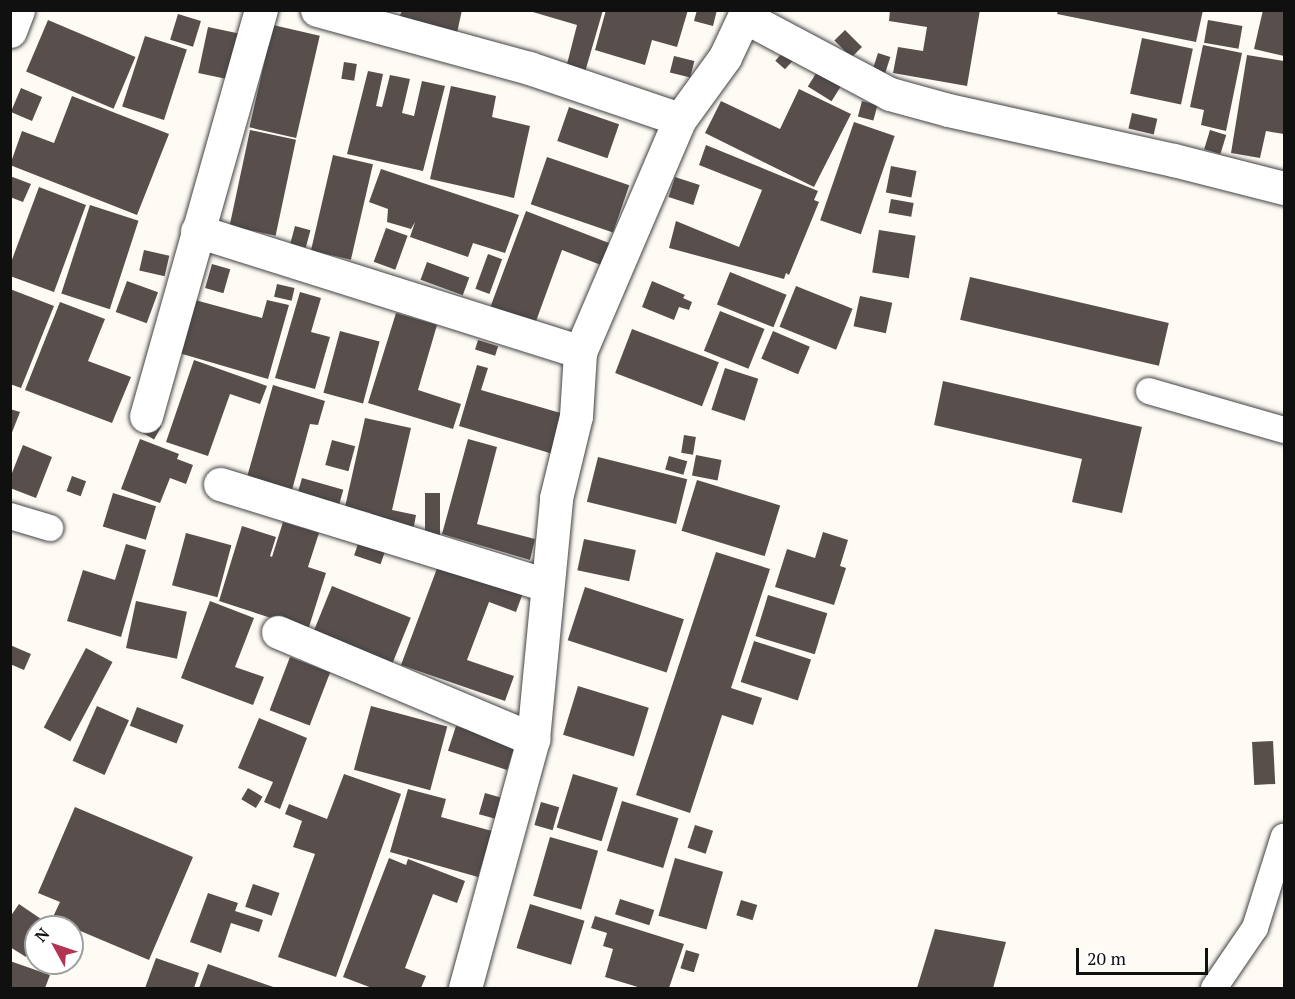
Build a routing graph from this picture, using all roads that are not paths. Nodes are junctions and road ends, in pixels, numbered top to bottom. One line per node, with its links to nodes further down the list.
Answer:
1 (18, 10): 5 (street)
2 (261, 10): 8 (street)
3 (317, 10): 6 (street)
4 (746, 14): 6 (street); 7 (street)
5 (10, 31)
6 (680, 119): 9 (street)
7 (1284, 188)
8 (197, 231): 9 (street); 11 (street)
9 (580, 352): 16 (street)
10 (1149, 392): 12 (lane)
11 (146, 417)
12 (1284, 430)
13 (220, 484): 16 (street)
14 (10, 516): 15 (lane)
15 (50, 528)
16 (547, 585): 18 (street)
17 (278, 632): 18 (street)
18 (533, 739): 20 (street)
19 (1284, 836): 21 (lane)
20 (465, 988)
21 (1214, 988)

